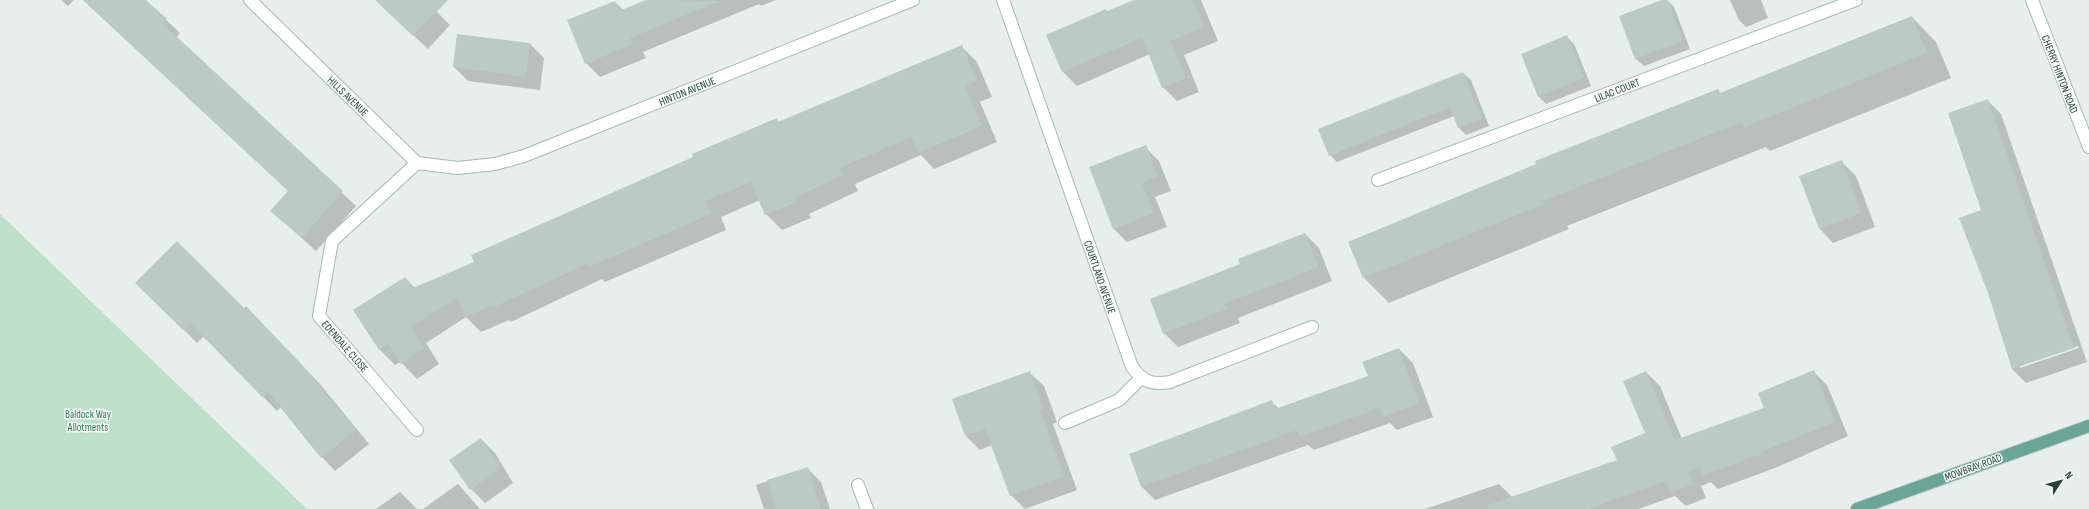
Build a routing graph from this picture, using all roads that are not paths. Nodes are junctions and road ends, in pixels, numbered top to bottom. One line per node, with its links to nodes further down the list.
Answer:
1 (250, 0): 7 (street, HILLS AVENUE)
2 (913, 0): 7 (street, HINTON AVENUE)
3 (1003, 0): 10 (street, COURTLAND AVENUE)
4 (1856, 0): 8 (street, LILAC COURT)
5 (2032, 0): 6 (street, CHERRY HINTON ROAD)
6 (2089, 147)
7 (417, 163): 13 (street, EDENDALE CLOSE)
8 (1378, 180)
9 (1312, 327): 10 (street)
10 (1141, 378): 11 (street)
11 (1066, 423)
12 (2089, 426): 16 (main road, MOWBRAY ROAD)
13 (418, 430)
14 (858, 485): 15 (street)
15 (867, 509)
16 (1856, 509)

